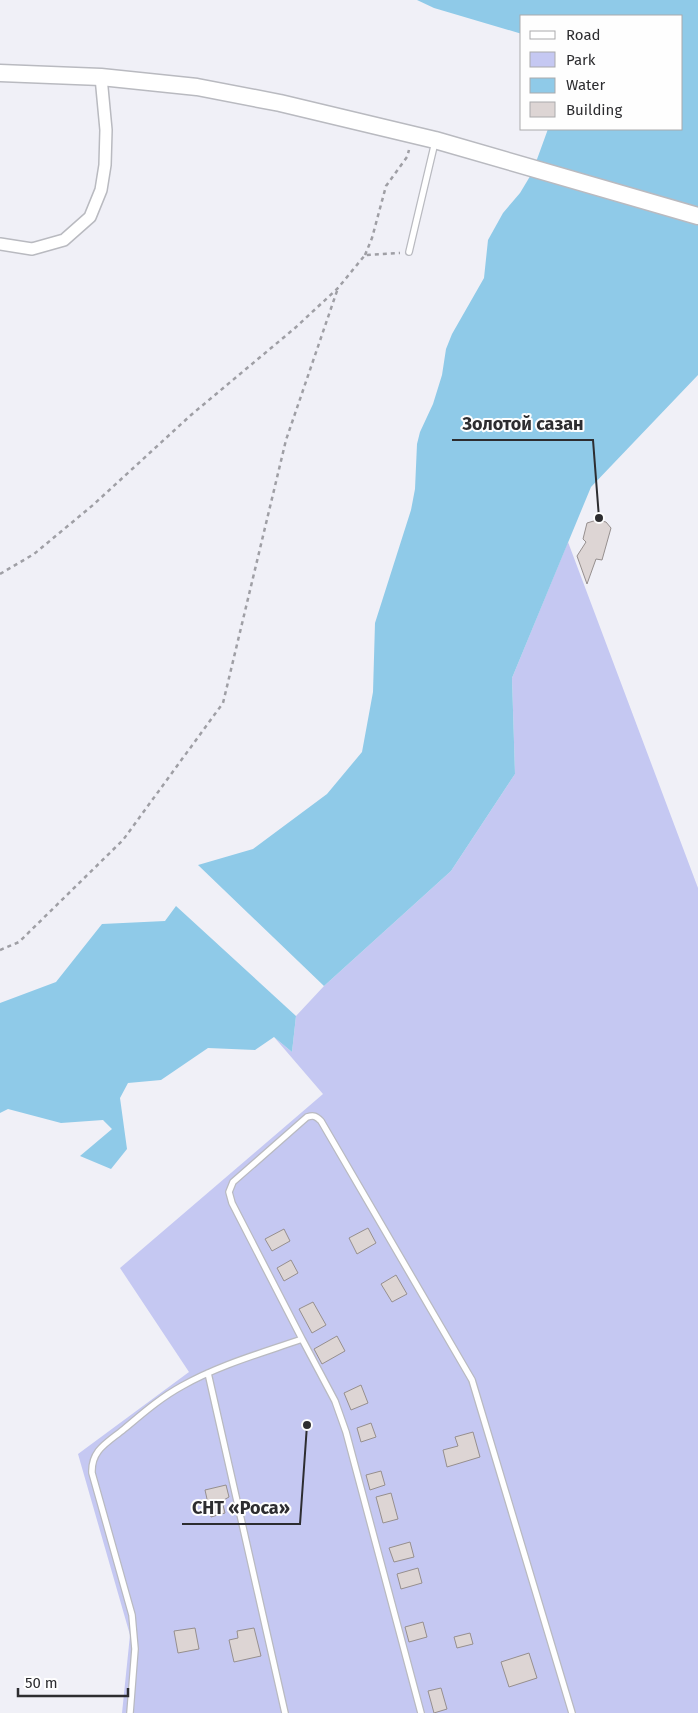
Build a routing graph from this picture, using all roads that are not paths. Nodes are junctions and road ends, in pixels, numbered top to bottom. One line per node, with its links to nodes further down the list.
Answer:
1 (0, 73): 2 (main road)
2 (101, 77): 3 (main road); 5 (street)
3 (435, 140): 4 (main road); 6 (lane)
4 (698, 216)
5 (0, 244)
6 (410, 252)
7 (302, 1339): 8 (lane); 11 (lane); 12 (lane)
8 (208, 1373): 9 (lane); 10 (lane)
9 (130, 1713)
10 (285, 1713)
11 (422, 1713)
12 (572, 1713)

